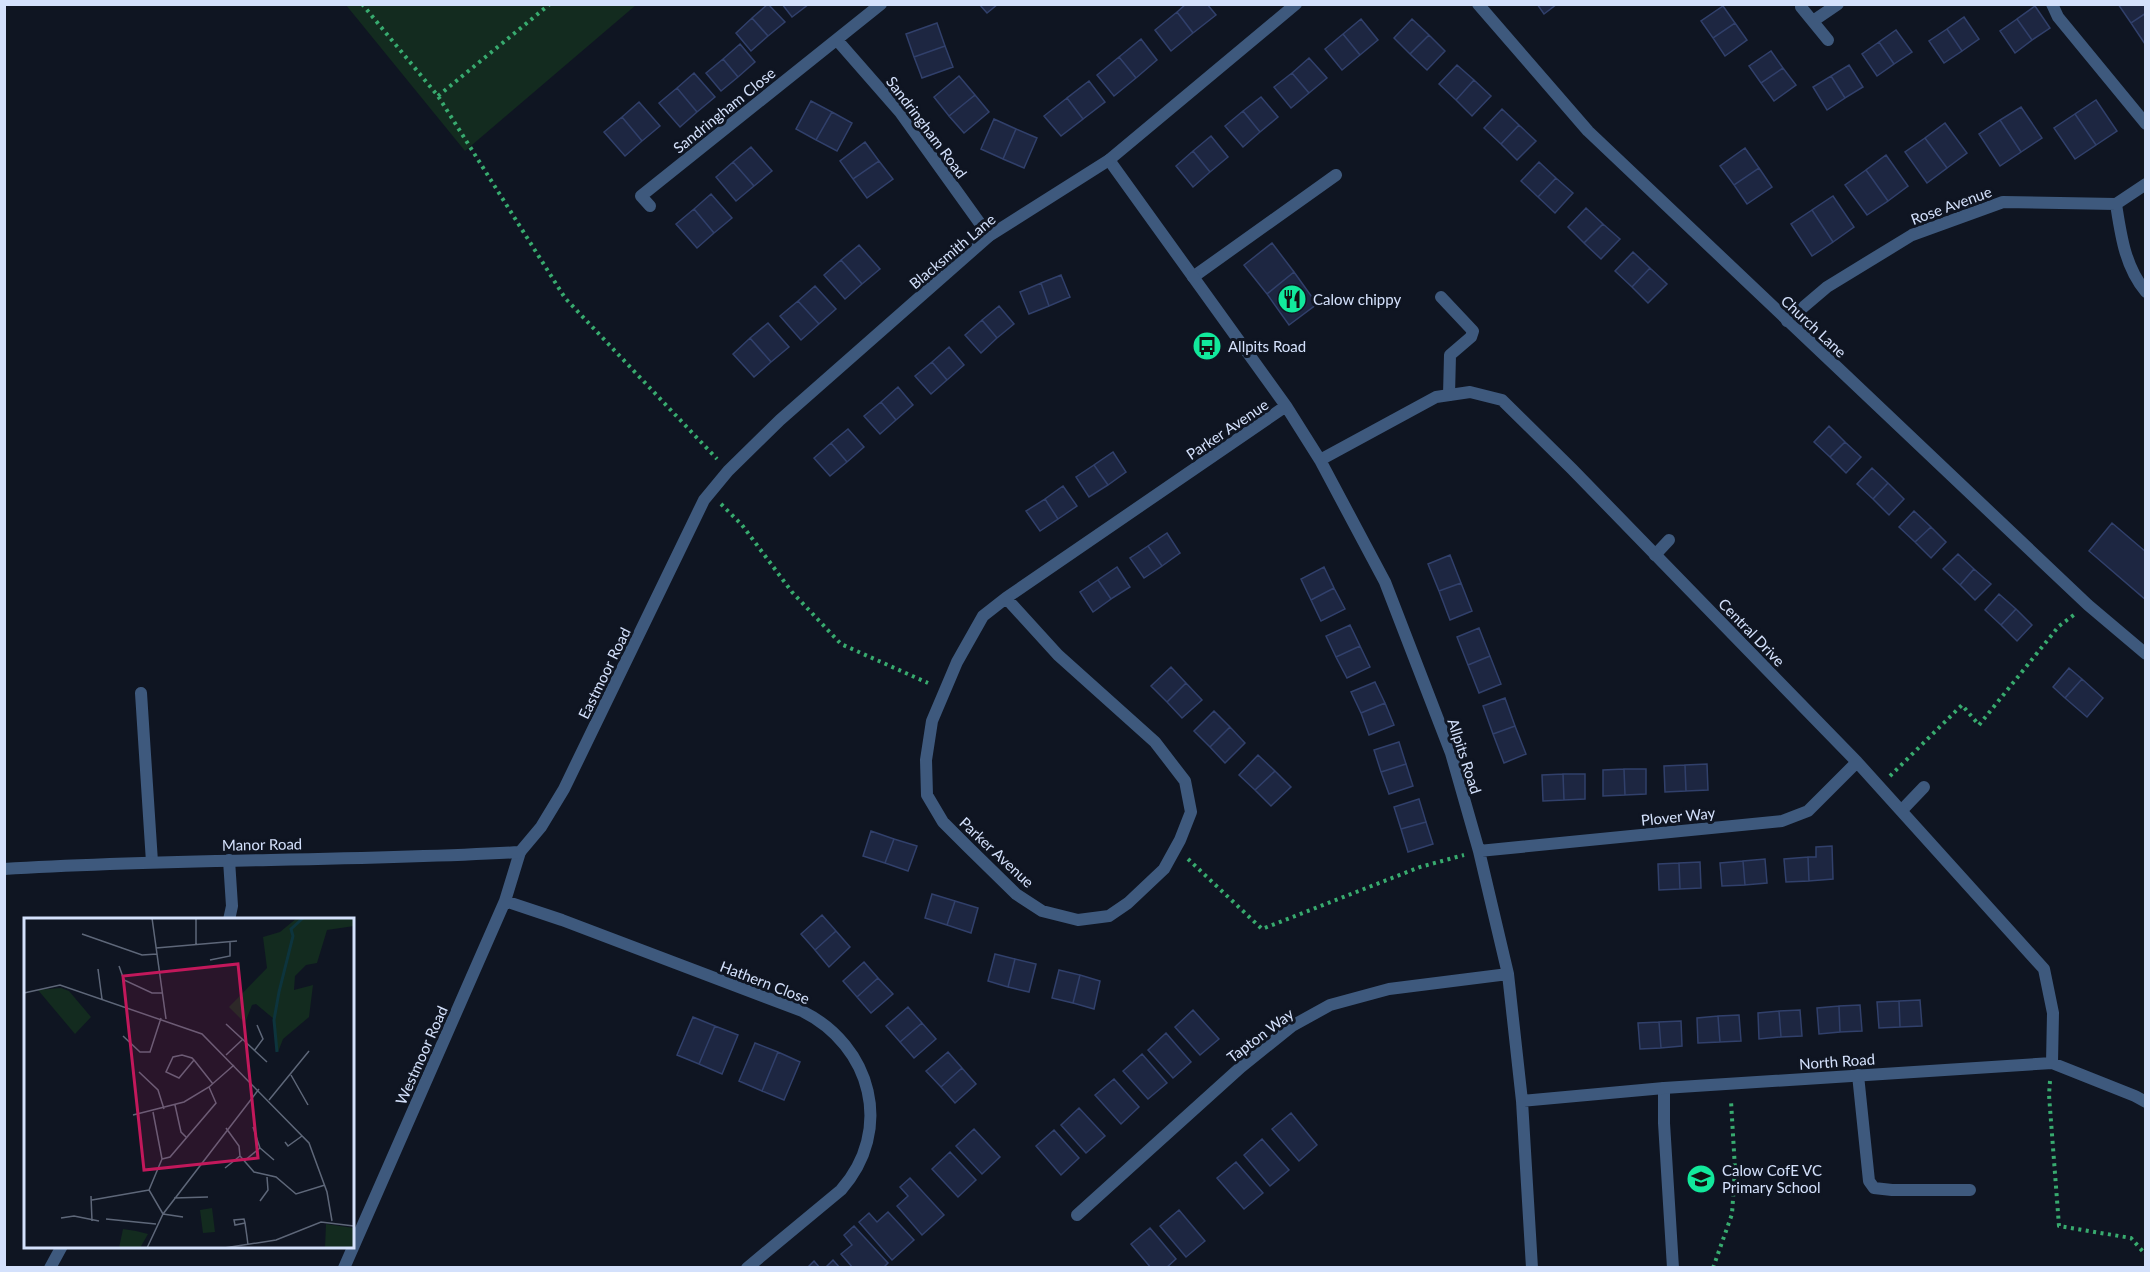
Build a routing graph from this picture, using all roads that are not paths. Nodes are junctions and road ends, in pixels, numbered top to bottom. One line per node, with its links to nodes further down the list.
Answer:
1 (881, 4): 9 (street)
2 (1296, 4): 11 (street, Blacksmith Lane)
3 (1478, 4): 20 (street, Church Lane)
4 (1838, 4): 7 (street)
5 (2052, 4): 10 (street)
6 (1801, 7): 7 (street)
7 (1813, 21): 8 (street)
8 (1828, 39)
9 (837, 40): 15 (street, Sandringham Close); 16 (street, Sandringham Road)
10 (2145, 124)
11 (1109, 160): 16 (street, Blacksmith Lane); 17 (street, Allpits Road)
12 (1336, 175): 17 (street)
13 (2145, 184): 14 (street)
14 (2116, 204): 18 (street); 20 (street, Rose Avenue)
15 (650, 206)
16 (988, 236): 24 (street, Blacksmith Lane)
17 (1193, 277): 22 (street, Allpits Road)
18 (2145, 292)
19 (1441, 297): 21 (street)
20 (1787, 321): 28 (street, Church Lane)
21 (1449, 395): 23 (street, Central Drive); 26 (street, Central Drive)
22 (1286, 406): 23 (street, Allpits Road); 27 (street, Parker Avenue)
23 (1320, 460): 33 (street, Allpits Road)
24 (707, 496): 34 (street, Eastmoor Road)
25 (1670, 540): 26 (street)
26 (1655, 555): 30 (street, Central Drive)
27 (1006, 598): 27 (street, Parker Avenue)
28 (2145, 654)
29 (141, 693): 36 (street)
30 (1857, 762): 32 (street, Central Drive); 33 (street, Plover Way)
31 (1924, 787): 32 (street)
32 (1902, 810): 41 (street, Central Drive)
33 (1479, 851): 40 (street, Allpits Road)
34 (520, 852): 35 (street, Manor Road); 38 (street, Westmoor Road)
35 (229, 860): 36 (street, Manor Road); 39 (street)
36 (152, 862): 37 (street, Manor Road)
37 (4, 869)
38 (505, 901): 48 (street, Westmoor Road); 53 (street, Hathern Close)
39 (230, 918)
40 (1508, 974): 44 (street, Allpits Road); 47 (street, Tapton Way)
41 (2052, 1063): 42 (street, North Road); 45 (street, North Road)
42 (1858, 1075): 43 (street, North Road); 46 (street)
43 (1664, 1088): 44 (street, North Road); 55 (street)
44 (1522, 1101): 54 (street, Allpits Road)
45 (2145, 1102)
46 (1970, 1190)
47 (1077, 1215)
48 (354, 1245)
49 (61, 1248): 51 (street)
50 (353, 1248): 52 (street, Westmoor Road)
51 (50, 1268)
52 (344, 1268)
53 (747, 1268)
54 (1532, 1268)
55 (1673, 1268)

